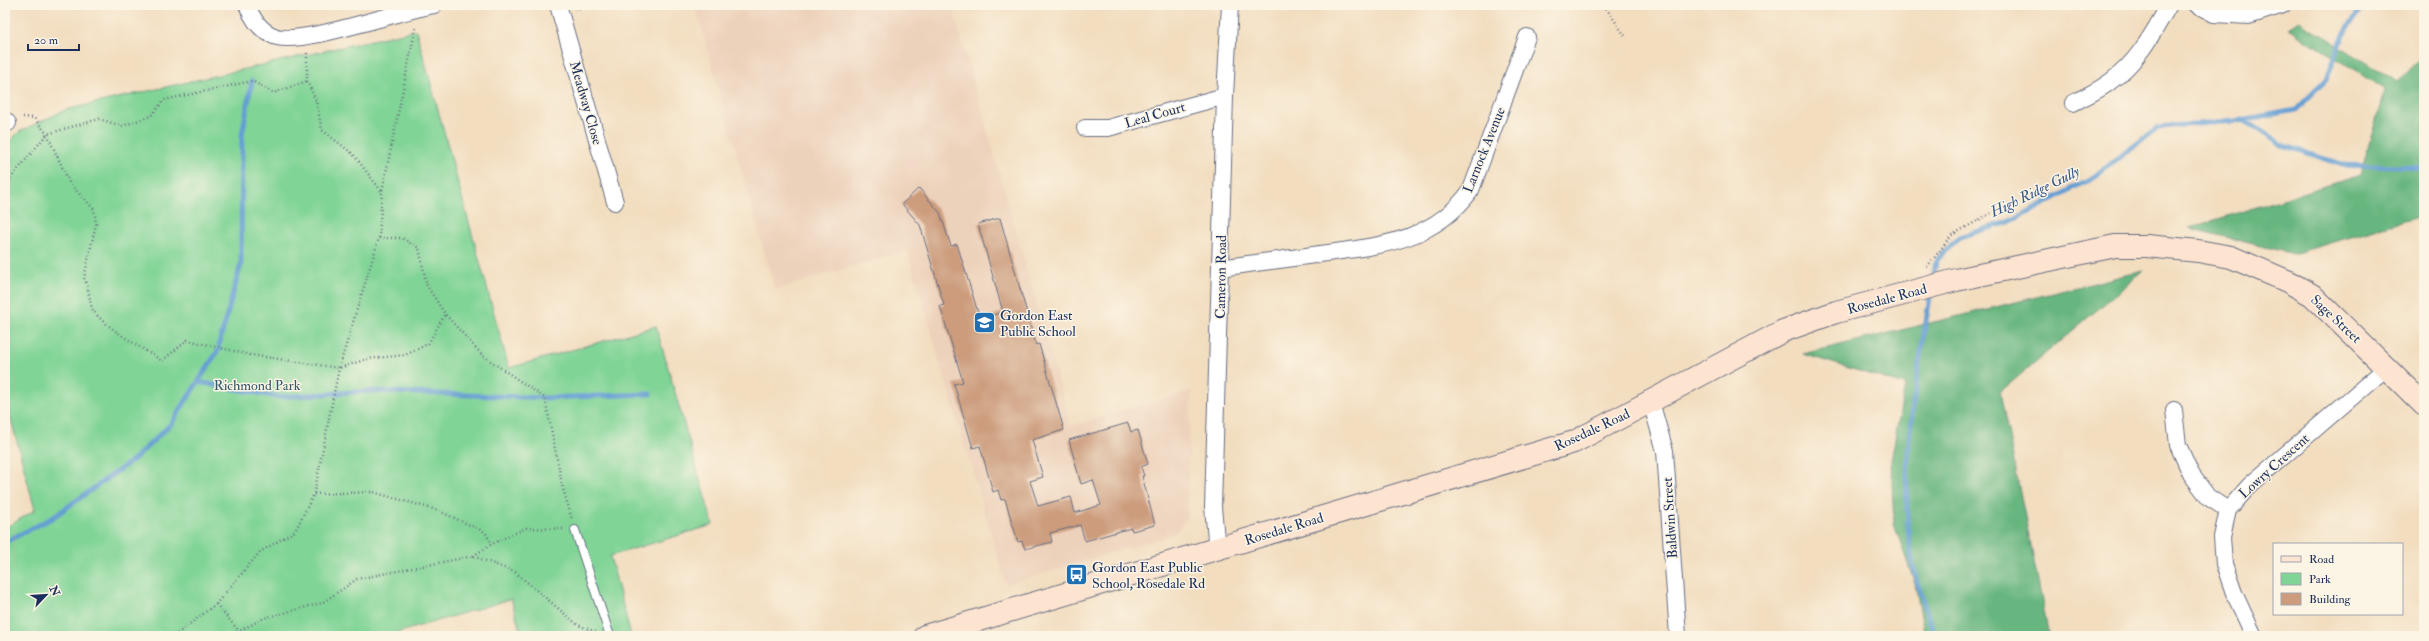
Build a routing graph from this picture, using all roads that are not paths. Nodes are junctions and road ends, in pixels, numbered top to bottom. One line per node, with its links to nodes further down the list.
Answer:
1 (558, 5): 12 (street, Meadway Close)
2 (1230, 5): 9 (street, Cameron Road)
3 (2169, 5): 10 (street)
4 (2197, 5): 5 (street)
5 (2283, 5)
6 (426, 6): 7 (street)
7 (249, 12)
8 (1528, 37): 14 (street, Larnock Avenue)
9 (1225, 96): 11 (street, Leal Court); 14 (street, Cameron Road)
10 (2073, 102)
11 (1085, 128)
12 (615, 202)
13 (2231, 257): 15 (street, Sage Street); 16 (street, Rosedale Road)
14 (1221, 268): 21 (street, Cameron Road)
15 (2386, 368): 17 (street, Sage Street); 19 (street, Lowry Crescent)
16 (1651, 402): 21 (street, Rosedale Road); 24 (street, Baldwin Street)
17 (2424, 405)
18 (2174, 410): 19 (street)
19 (2228, 510): 25 (street, Lowry Crescent)
20 (575, 530): 22 (lane)
21 (1217, 550): 23 (street, Rosedale Road)
22 (610, 636)
23 (925, 636)
24 (1678, 636)
25 (2254, 636)

